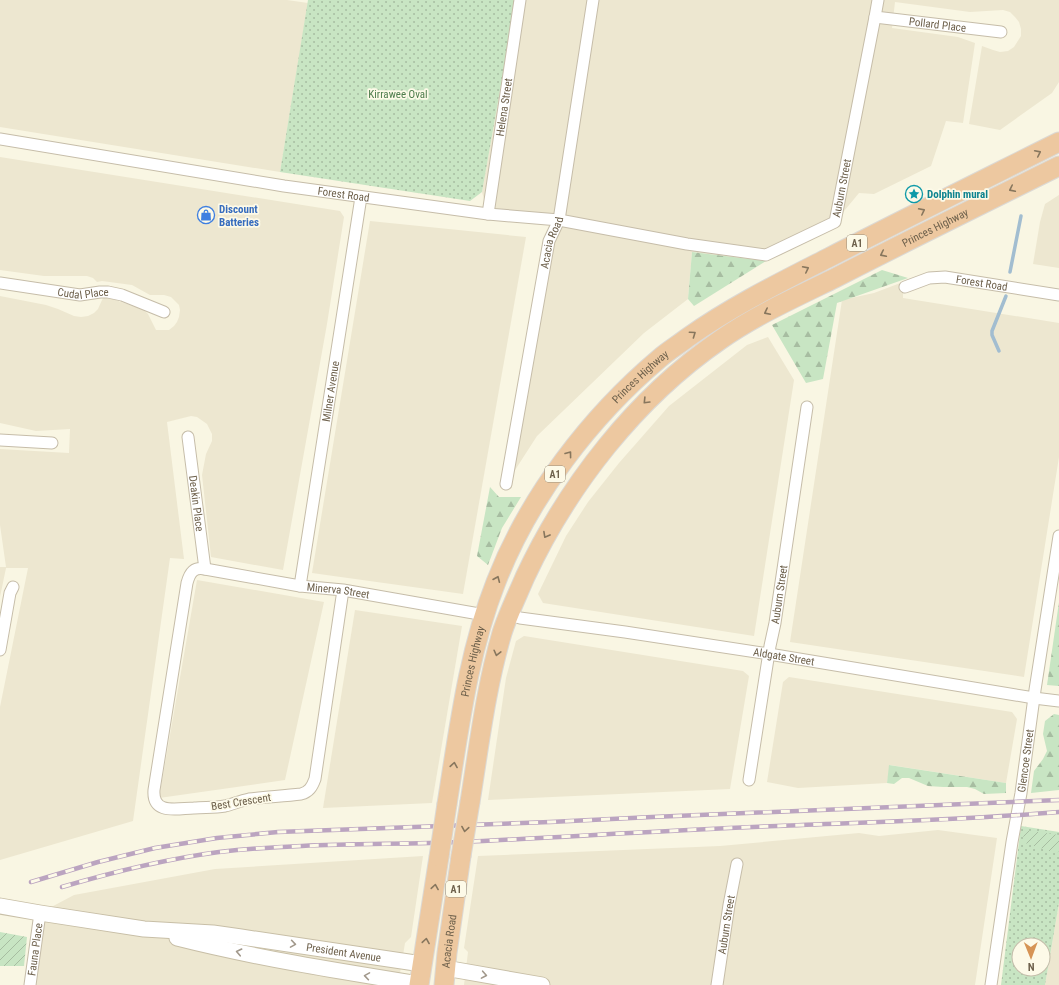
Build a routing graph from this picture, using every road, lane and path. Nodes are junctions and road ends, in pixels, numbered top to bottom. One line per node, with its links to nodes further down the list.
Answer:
1 (520, 0): 10 (street, Helena Street)
2 (593, 0): 11 (street, Acacia Road)
3 (878, 0): 4 (street, Auburn Street)
4 (875, 17): 5 (street, Pollard Place); 12 (street, Auburn Street)
5 (1001, 32)
6 (0, 139): 9 (street, Forest Road)
7 (1059, 142): 28 (highway, Princes Highway / A1, one-way to 7)
8 (1059, 166): 29 (highway, Princes Highway / A1, one-way to 29)
9 (361, 196): 10 (street, Forest Road); 25 (street, Milner Avenue)
10 (488, 214): 11 (street, Forest Road)
11 (559, 220): 12 (street, Forest Road); 21 (street, Acacia Road)
12 (687, 244)
13 (0, 282): 16 (street, Cudal Place)
14 (905, 287): 15 (street, Forest Road)
15 (1059, 295)
16 (164, 312)
17 (807, 407): 31 (street, Auburn Street)
18 (188, 437): 23 (street, Deakin Place)
19 (0, 440): 20 (street)
20 (52, 442)
21 (506, 484)
22 (1059, 536): 32 (street, Glencoe Street)
23 (205, 569): 24 (street, Minerva Street); 25 (street, Minerva Street)
24 (192, 572): 27 (street, Best Crescent)
25 (300, 586): 27 (street, Minerva Street)
26 (13, 587): 30 (street)
27 (344, 590): 28 (street, Minerva Street)
28 (484, 615): 36 (highway, Princes Highway / A1, one-way to 28)
29 (509, 615): 31 (street, Aldgate Street); 35 (highway, Princes Highway / A1, one-way to 35)
30 (0, 650)
31 (769, 654): 32 (street, Aldgate Street); 34 (street, Auburn Street)
32 (1034, 698): 33 (street, Aldgate Street); 47 (street, Glencoe Street)
33 (1059, 701)
34 (749, 780)
35 (470, 802): 42 (highway, Acacia Road / A1, one-way to 42, bridge)
36 (447, 804): 41 (highway, Acacia Road / A1, one-way to 36, bridge)
37 (737, 864): 46 (street, Auburn Street)
38 (0, 906): 39 (main road, President Avenue)
39 (40, 913): 40 (main road, President Avenue); 43 (street, Fauna Place)
40 (144, 929): 41 (main road, President Avenue, one-way to 41); 44 (main road, President Avenue, one-way to 40)
41 (422, 964): 42 (highway, President Avenue); 44 (highway, Acacia Road / A1)
42 (444, 977): 45 (main road, President Avenue, one-way to 45)
43 (30, 985)
44 (424, 985)
45 (542, 985)
46 (717, 985)
47 (990, 985)

